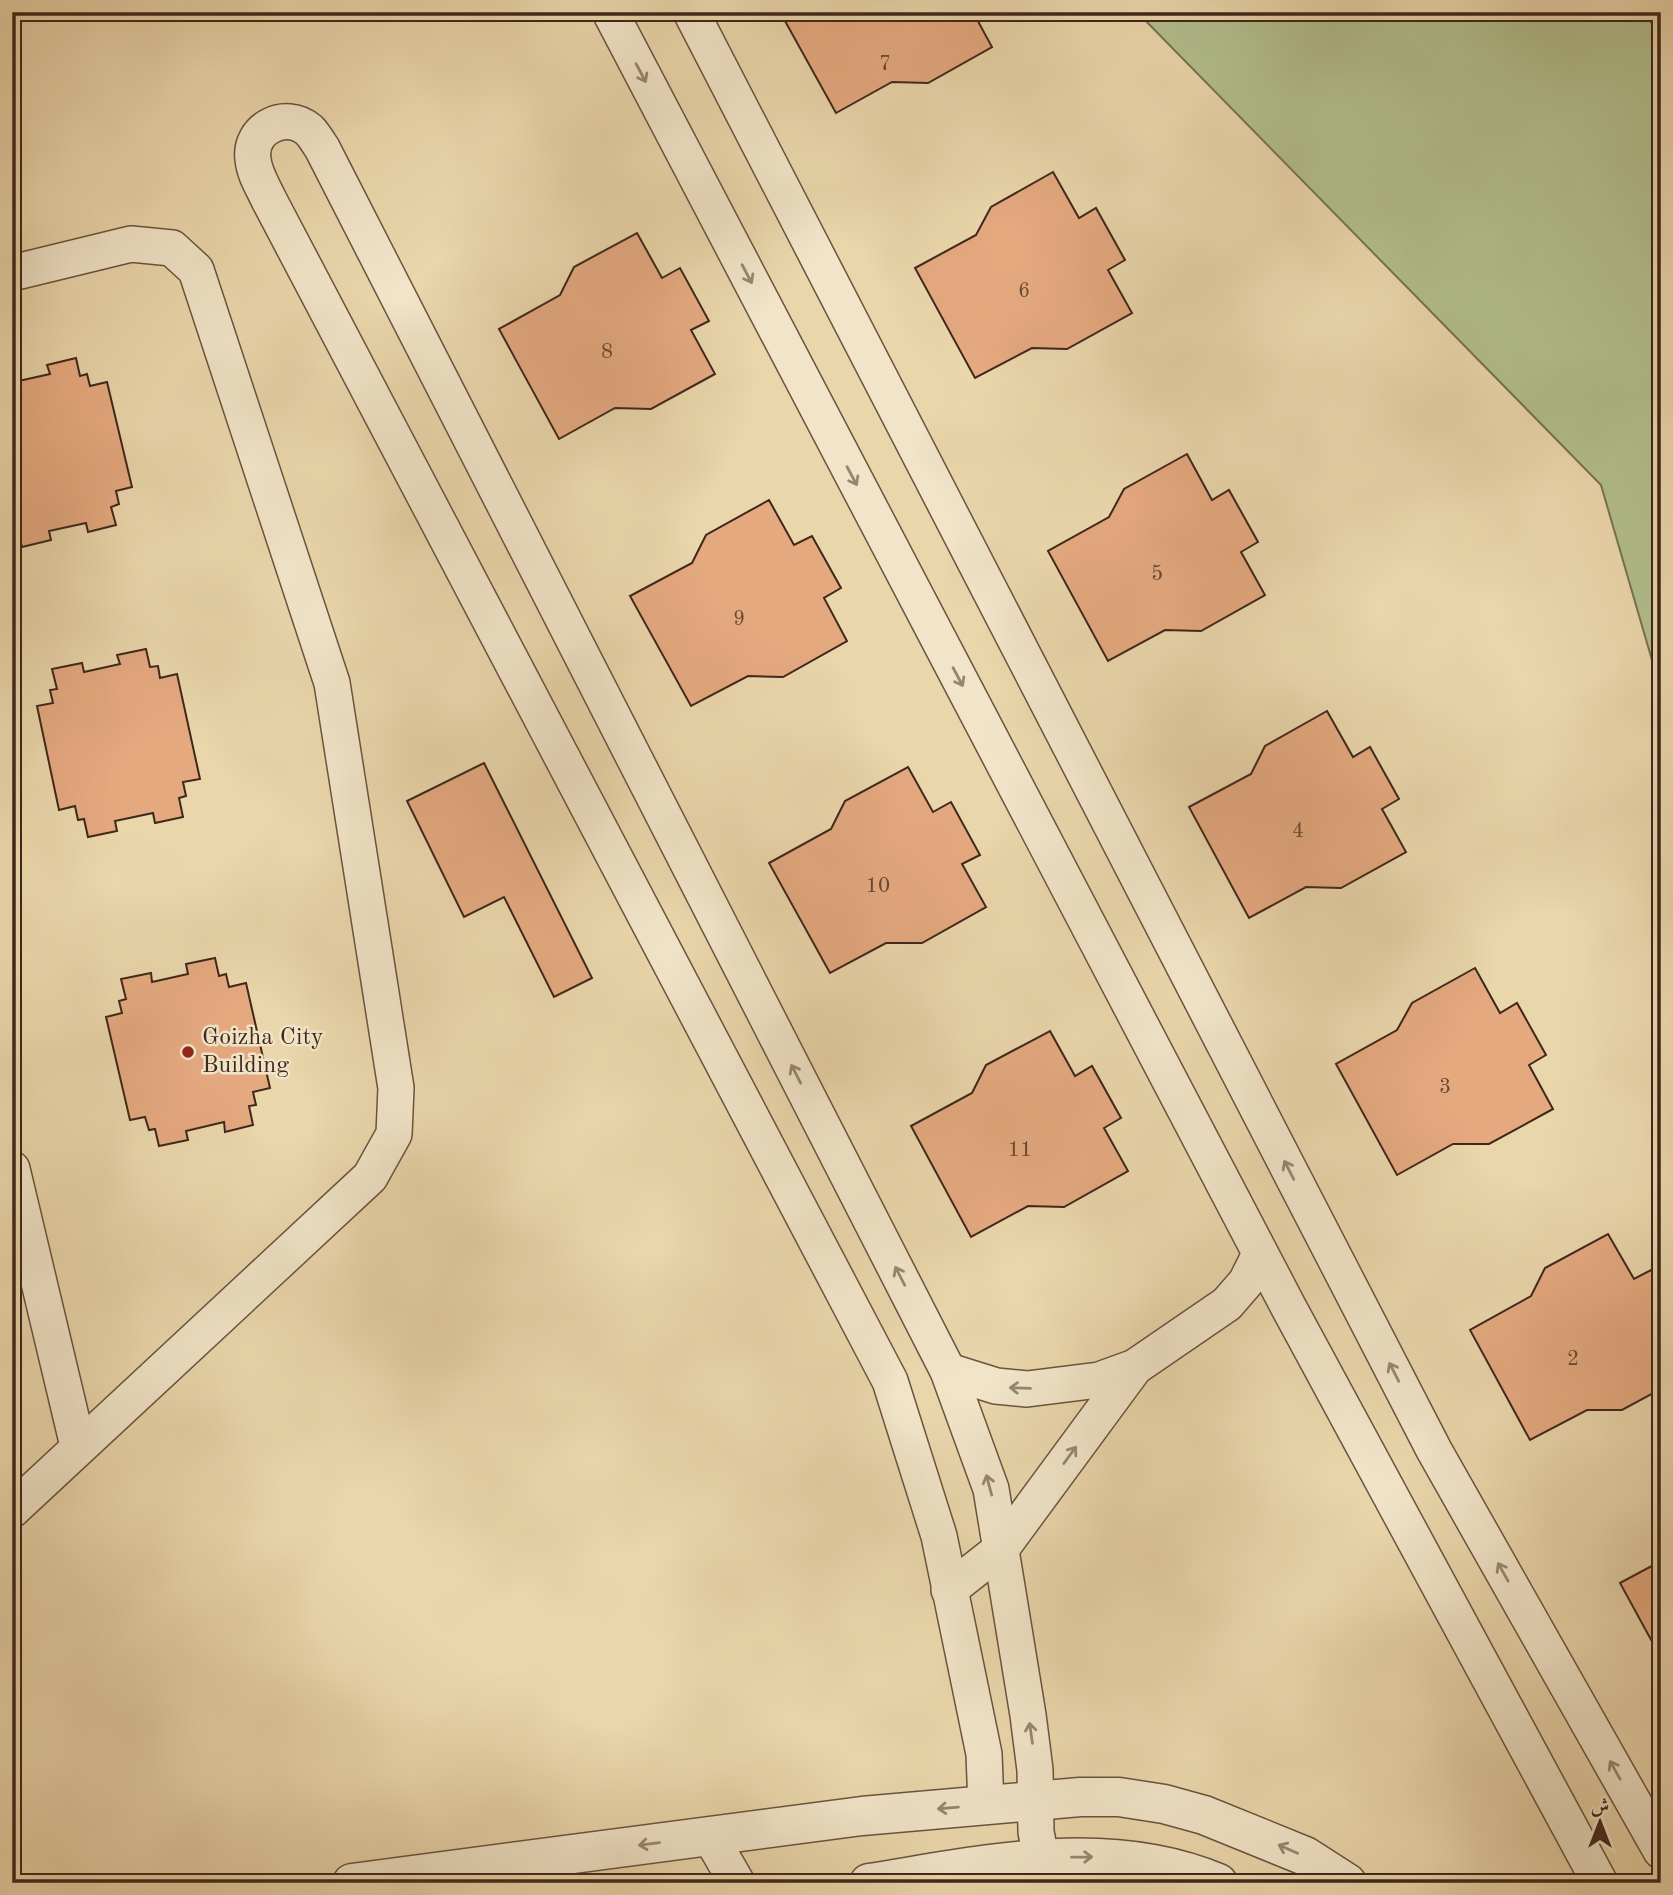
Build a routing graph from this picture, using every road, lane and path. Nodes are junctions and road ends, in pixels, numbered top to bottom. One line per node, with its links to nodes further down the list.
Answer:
1 (610, 12): 7 (street, one-way to 7)
2 (691, 12): 19 (street, one-way to 2)
3 (1646, 12): 4 (path)
4 (1661, 35)
5 (12, 273): 12 (street)
6 (12, 1169): 12 (street)
7 (1259, 1254): 8 (street); 9 (street)
8 (1289, 1308): 9 (street); 26 (street)
9 (1215, 1314): 10 (street)
10 (1135, 1367): 11 (street, one-way to 11); 14 (street, one-way to 10)
11 (948, 1371): 14 (street, one-way to 11); 15 (street, one-way to 15)
12 (78, 1446): 13 (street)
13 (12, 1510)
14 (1001, 1549): 15 (street); 16 (street, one-way to 14)
15 (949, 1590): 17 (street)
16 (1035, 1801): 17 (street); 20 (street); 25 (street, one-way to 16)
17 (986, 1805): 18 (street, one-way to 18)
18 (709, 1836): 21 (street, one-way to 21); 22 (street)
19 (1661, 1850)
20 (1043, 1870): 23 (street); 24 (street, one-way to 24)
21 (352, 1883)
22 (737, 1883)
23 (869, 1883)
24 (1218, 1883)
25 (1347, 1883)
26 (1600, 1883)

